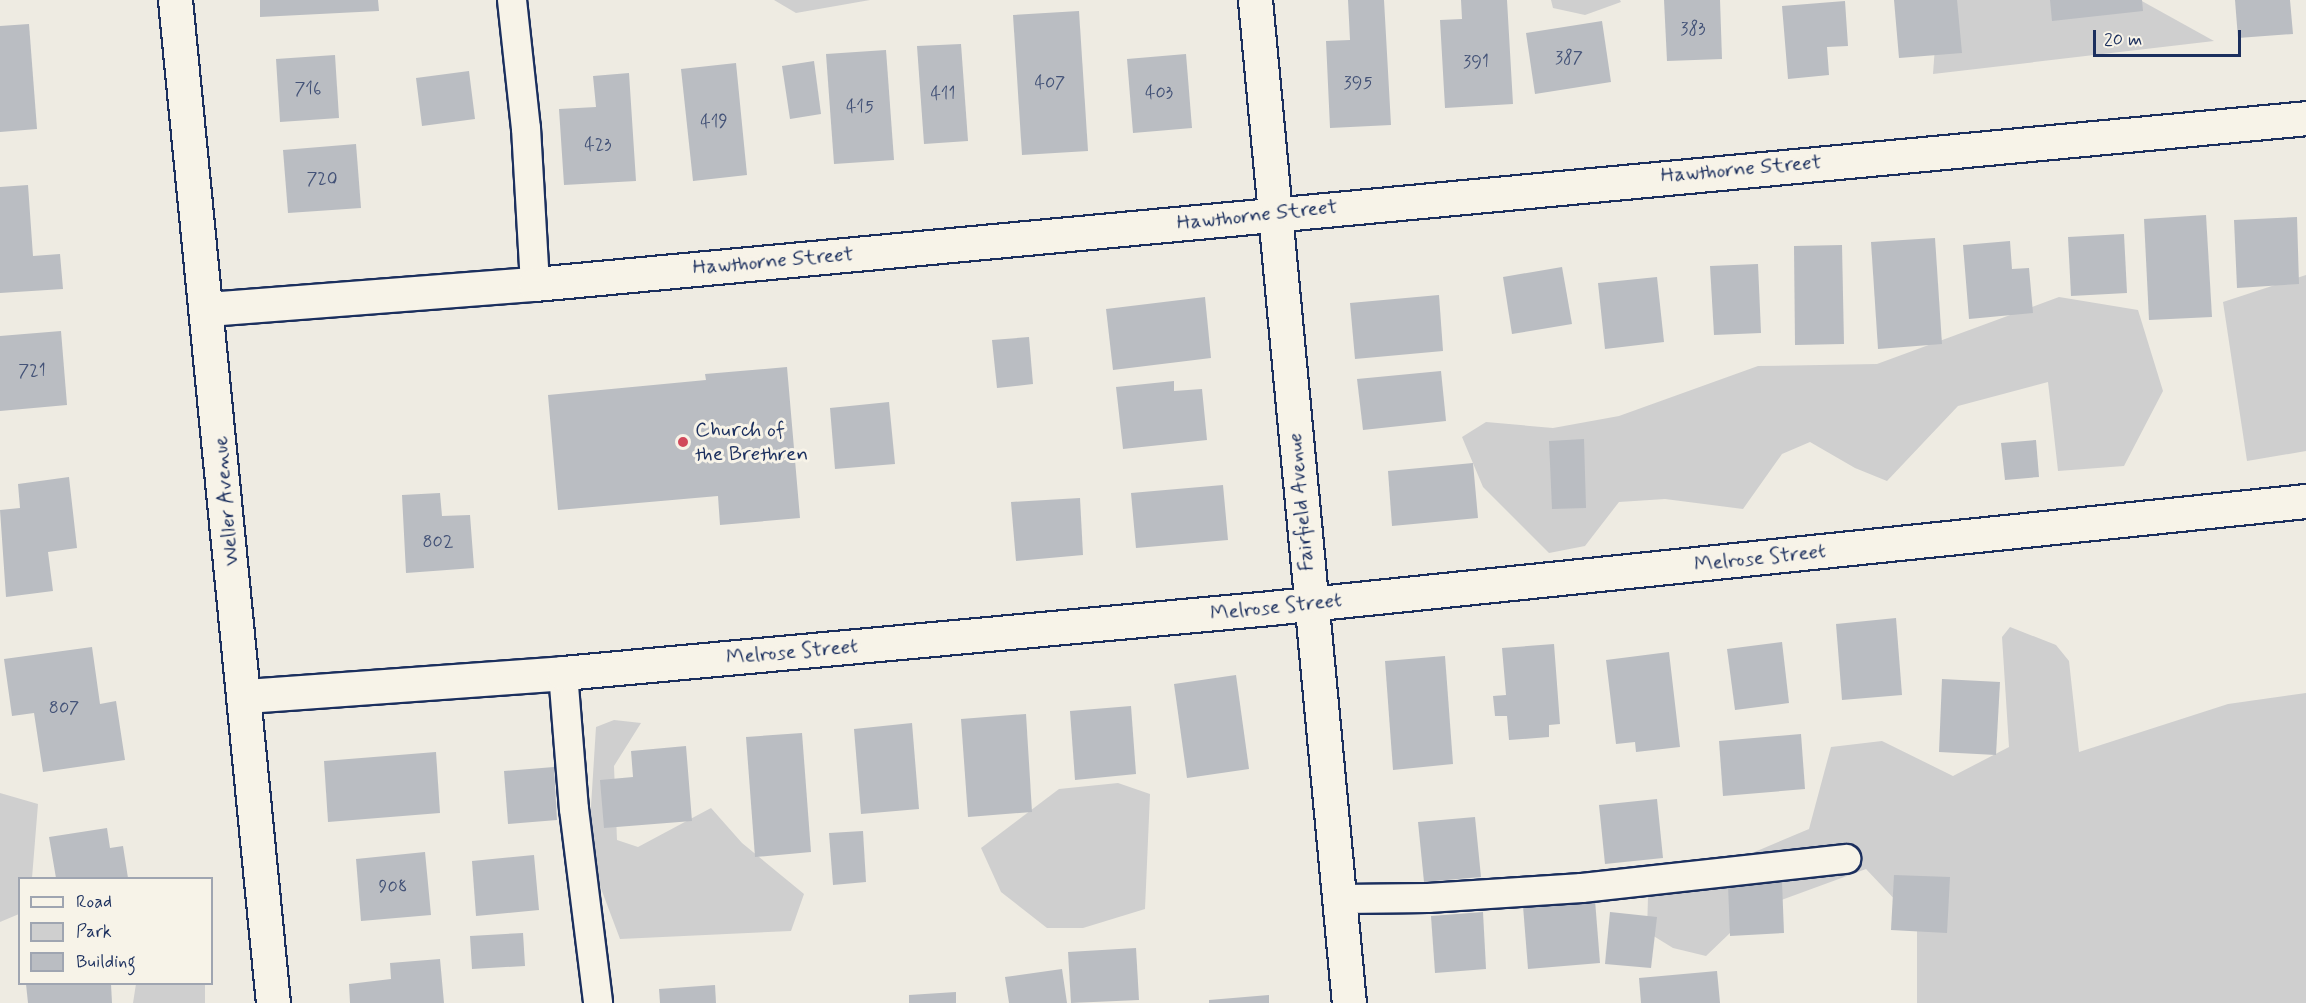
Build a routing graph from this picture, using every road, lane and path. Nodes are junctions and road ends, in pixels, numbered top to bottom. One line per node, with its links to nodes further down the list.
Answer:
1 (175, 0): 7 (street, Weller Avenue)
2 (512, 0): 6 (lane)
3 (1255, 0): 5 (street, Fairfield Avenue)
4 (2306, 118): 5 (street, Hawthorne Street)
5 (1276, 213): 6 (street, Hawthorne Street); 9 (street, Fairfield Avenue)
6 (535, 284): 7 (street, Hawthorne Street)
7 (208, 309): 11 (street, Weller Avenue)
8 (2306, 501): 9 (street, Melrose Street)
9 (1309, 603): 10 (street, Melrose Street); 13 (street, Fairfield Avenue)
10 (563, 673): 11 (street, Melrose Street); 15 (lane)
11 (245, 696): 14 (street, Weller Avenue)
12 (1846, 859): 13 (lane)
13 (1343, 899): 16 (street, Fairfield Avenue)
14 (273, 1003)
15 (598, 1003)
16 (1349, 1003)

